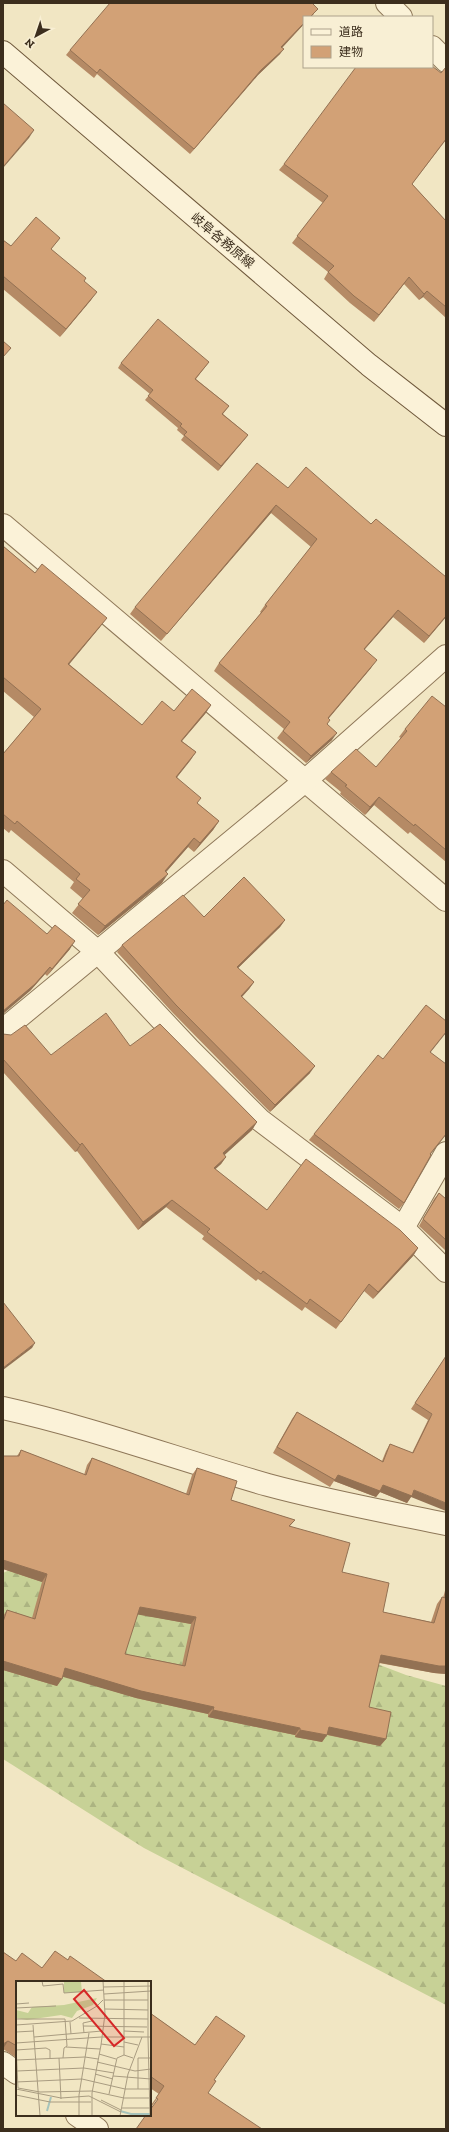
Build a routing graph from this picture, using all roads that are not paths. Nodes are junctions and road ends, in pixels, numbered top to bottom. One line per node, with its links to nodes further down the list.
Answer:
1 (387, 3): 2 (street)
2 (400, 16)
3 (433, 48): 5 (street)
4 (3, 52): 6 (street, 岐阜各務原線)
5 (446, 61)
6 (446, 425)
7 (3, 525): 9 (street)
8 (442, 667): 9 (street)
9 (306, 780): 11 (street); 12 (street)
10 (3, 871): 12 (street)
11 (446, 900)
12 (99, 953): 13 (street); 15 (street)
13 (3, 1030)
14 (446, 1153): 15 (street)
15 (403, 1228): 16 (street)
16 (446, 1271)
17 (3, 1408): 18 (street)
18 (446, 1524)
19 (3, 2063): 20 (street)
20 (16, 2072)
21 (78, 2116): 22 (street)
22 (97, 2129)

